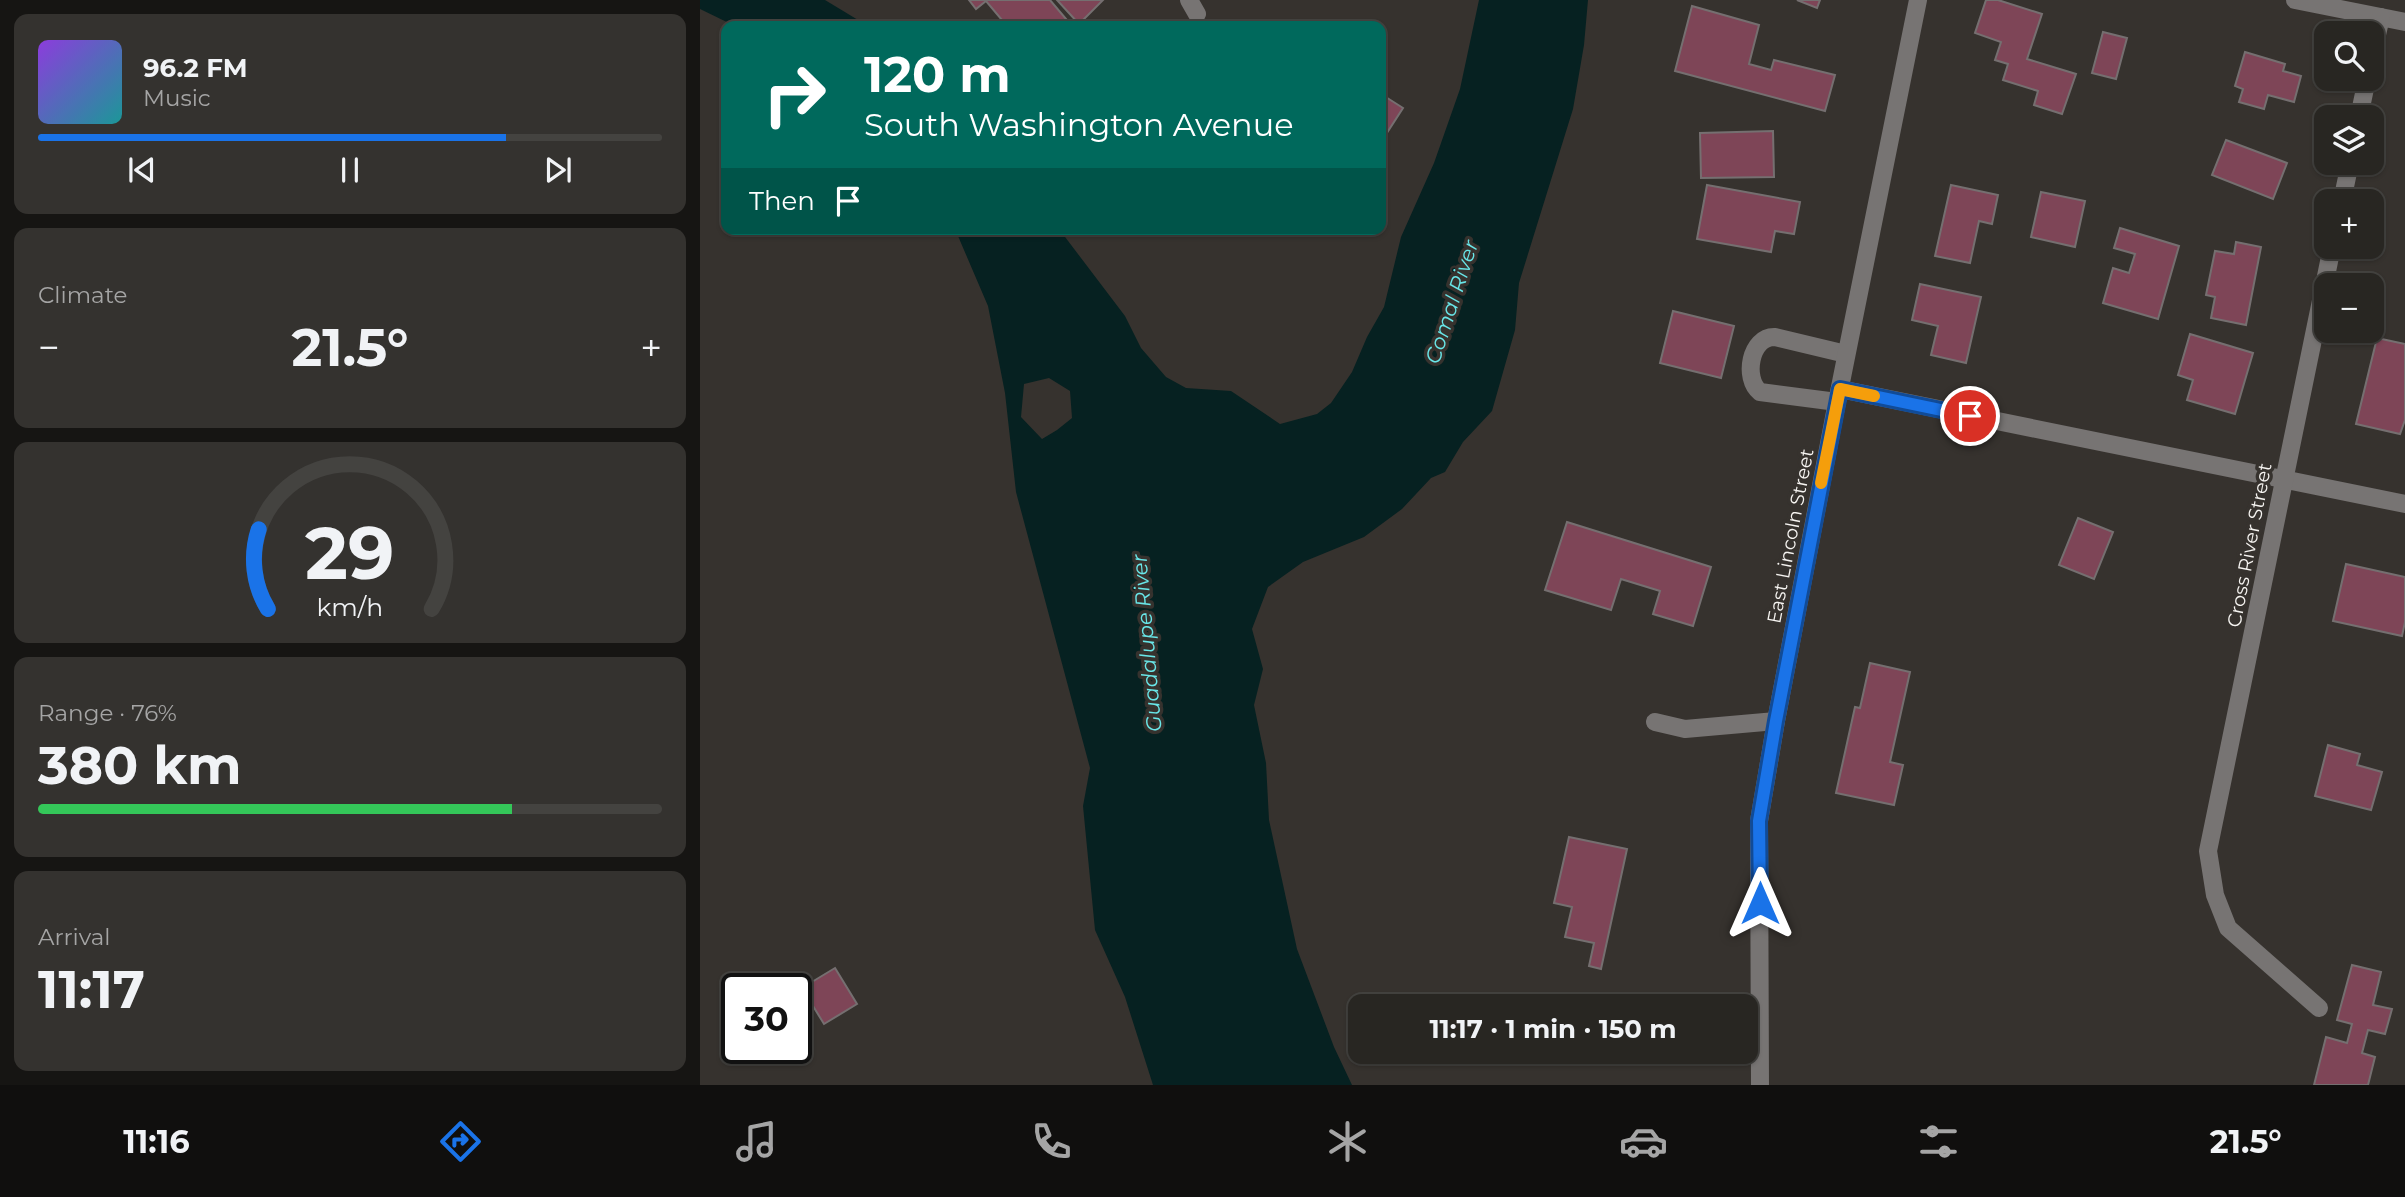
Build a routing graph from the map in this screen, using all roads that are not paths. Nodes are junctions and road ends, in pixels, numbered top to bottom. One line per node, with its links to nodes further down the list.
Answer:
1 (1918, 0): 7 (street, East Lincoln Street)
2 (2295, 0): 3 (street)
3 (2381, 17): 4 (street); 5 (street)
4 (2380, 21)
5 (2405, 22)
6 (2329, 259): 9 (street, Cross River Street)
7 (1846, 354): 8 (street, East Lincoln Street); 8 (street)
8 (1838, 395): 9 (street); 11 (street, East Lincoln Street)
9 (2283, 480): 10 (street); 13 (street, Cross River Street)
10 (2405, 504)
11 (1776, 721): 12 (street); 14 (street, East Lincoln Street)
12 (1655, 722)
13 (2319, 1008)
14 (1760, 1085)

